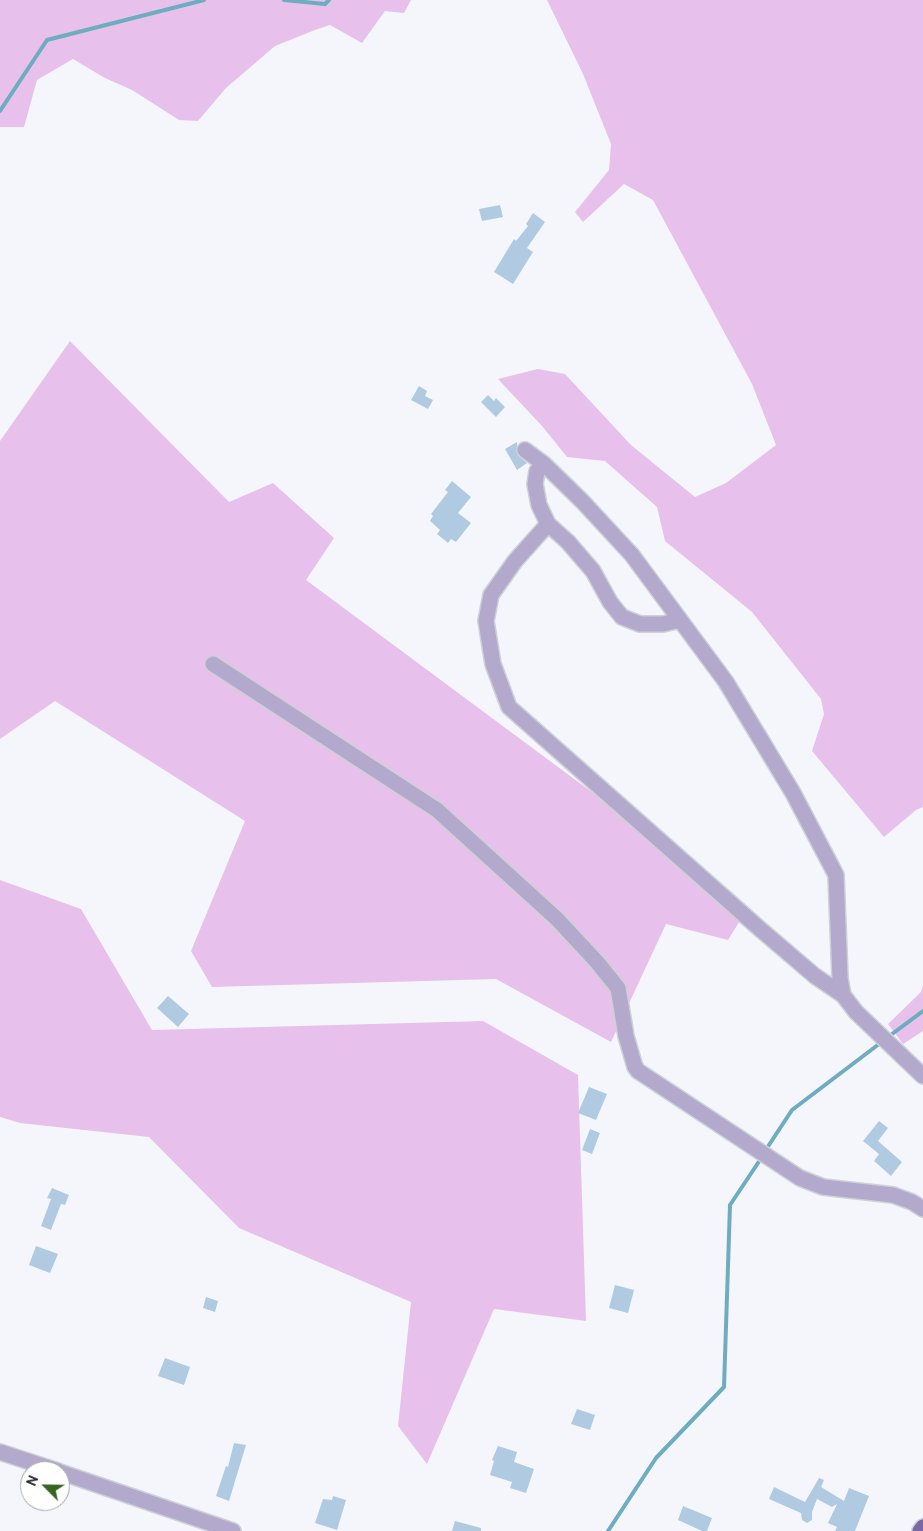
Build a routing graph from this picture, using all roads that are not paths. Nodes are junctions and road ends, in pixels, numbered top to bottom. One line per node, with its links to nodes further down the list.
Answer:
1 (525, 450): 2 (street)
2 (544, 464): 3 (street); 4 (street)
3 (548, 524): 4 (street); 6 (street)
4 (680, 620): 6 (street)
5 (213, 664): 8 (street)
6 (844, 996): 7 (street)
7 (923, 1076)
8 (923, 1209)
9 (0, 1452): 10 (street)
10 (28, 1461)
11 (70, 1475): 13 (street)
12 (923, 1527): 14 (main road)
13 (233, 1531)
14 (920, 1531)

